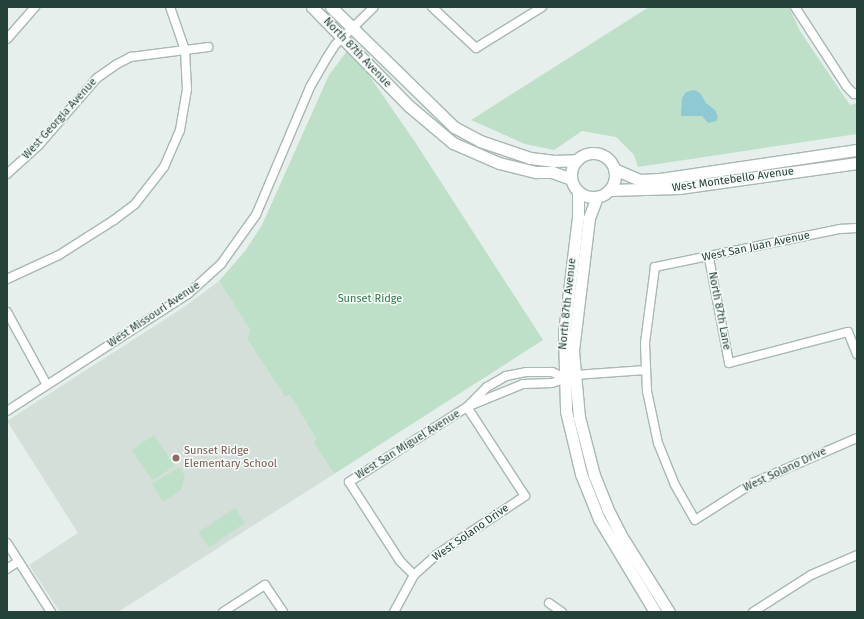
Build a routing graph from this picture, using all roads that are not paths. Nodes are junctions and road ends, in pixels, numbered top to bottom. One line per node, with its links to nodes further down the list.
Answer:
1 (35, 7): 11 (street)
2 (170, 7): 13 (street)
3 (312, 7): 10 (street, North 87th Avenue)
4 (331, 7): 9 (street, North 87th Avenue)
5 (374, 7): 9 (street, West Missouri Avenue)
6 (432, 7): 7 (street)
7 (542, 7)
8 (795, 7): 14 (street)
9 (352, 28): 10 (street, West Missouri Avenue); 16 (street, North 87th Avenue)
10 (343, 37): 20 (street, North 87th Avenue); 33 (street, West Missouri Avenue)
11 (7, 38)
12 (208, 46): 13 (street, West Georgia Avenue)
13 (185, 50): 19 (street, West Georgia Avenue); 26 (street)
14 (855, 93)
15 (857, 150): 18 (street, West Montebello Avenue)
16 (577, 160): 18 (street); 20 (street)
17 (857, 163): 21 (street, West Montebello Avenue)
18 (614, 169): 21 (street)
19 (7, 174)
20 (572, 179): 22 (street)
21 (609, 190): 23 (street)
22 (578, 191): 23 (street); 31 (street, North 87th Avenue)
23 (597, 197): 30 (street, North 87th Avenue)
24 (857, 228): 25 (street, West San Juan Avenue)
25 (709, 258): 28 (street, North 87th Lane); 29 (street, West San Juan Avenue)
26 (7, 279)
27 (7, 312): 33 (street)
28 (857, 354)
29 (646, 370): 30 (street, West San Miguel Avenue); 37 (street, West Solano Drive)
30 (575, 375): 31 (street, West San Miguel Avenue); 51 (street, North 87th Avenue)
31 (564, 377): 32 (street, West San Miguel Avenue); 34 (street, West San Miguel Avenue); 50 (street, North 87th Avenue)
32 (500, 380): 34 (street); 35 (street, West San Miguel Avenue)
33 (46, 385): 36 (street, West Missouri Avenue)
34 (506, 391): 35 (street, West San Miguel Avenue)
35 (467, 407): 42 (street, West Solano Drive); 42 (street, West San Miguel Avenue)
36 (7, 411)
37 (857, 438)
38 (7, 543): 40 (street)
39 (857, 555): 44 (street)
40 (18, 561): 41 (street); 45 (street)
41 (7, 569)
42 (414, 575): 48 (street, West Solano Drive)
43 (549, 603): 49 (street)
44 (763, 609): 52 (street)
45 (52, 612)
46 (223, 612): 47 (street)
47 (283, 612)
48 (394, 612)
49 (562, 612)
50 (655, 612)
51 (669, 612)
52 (753, 612)

